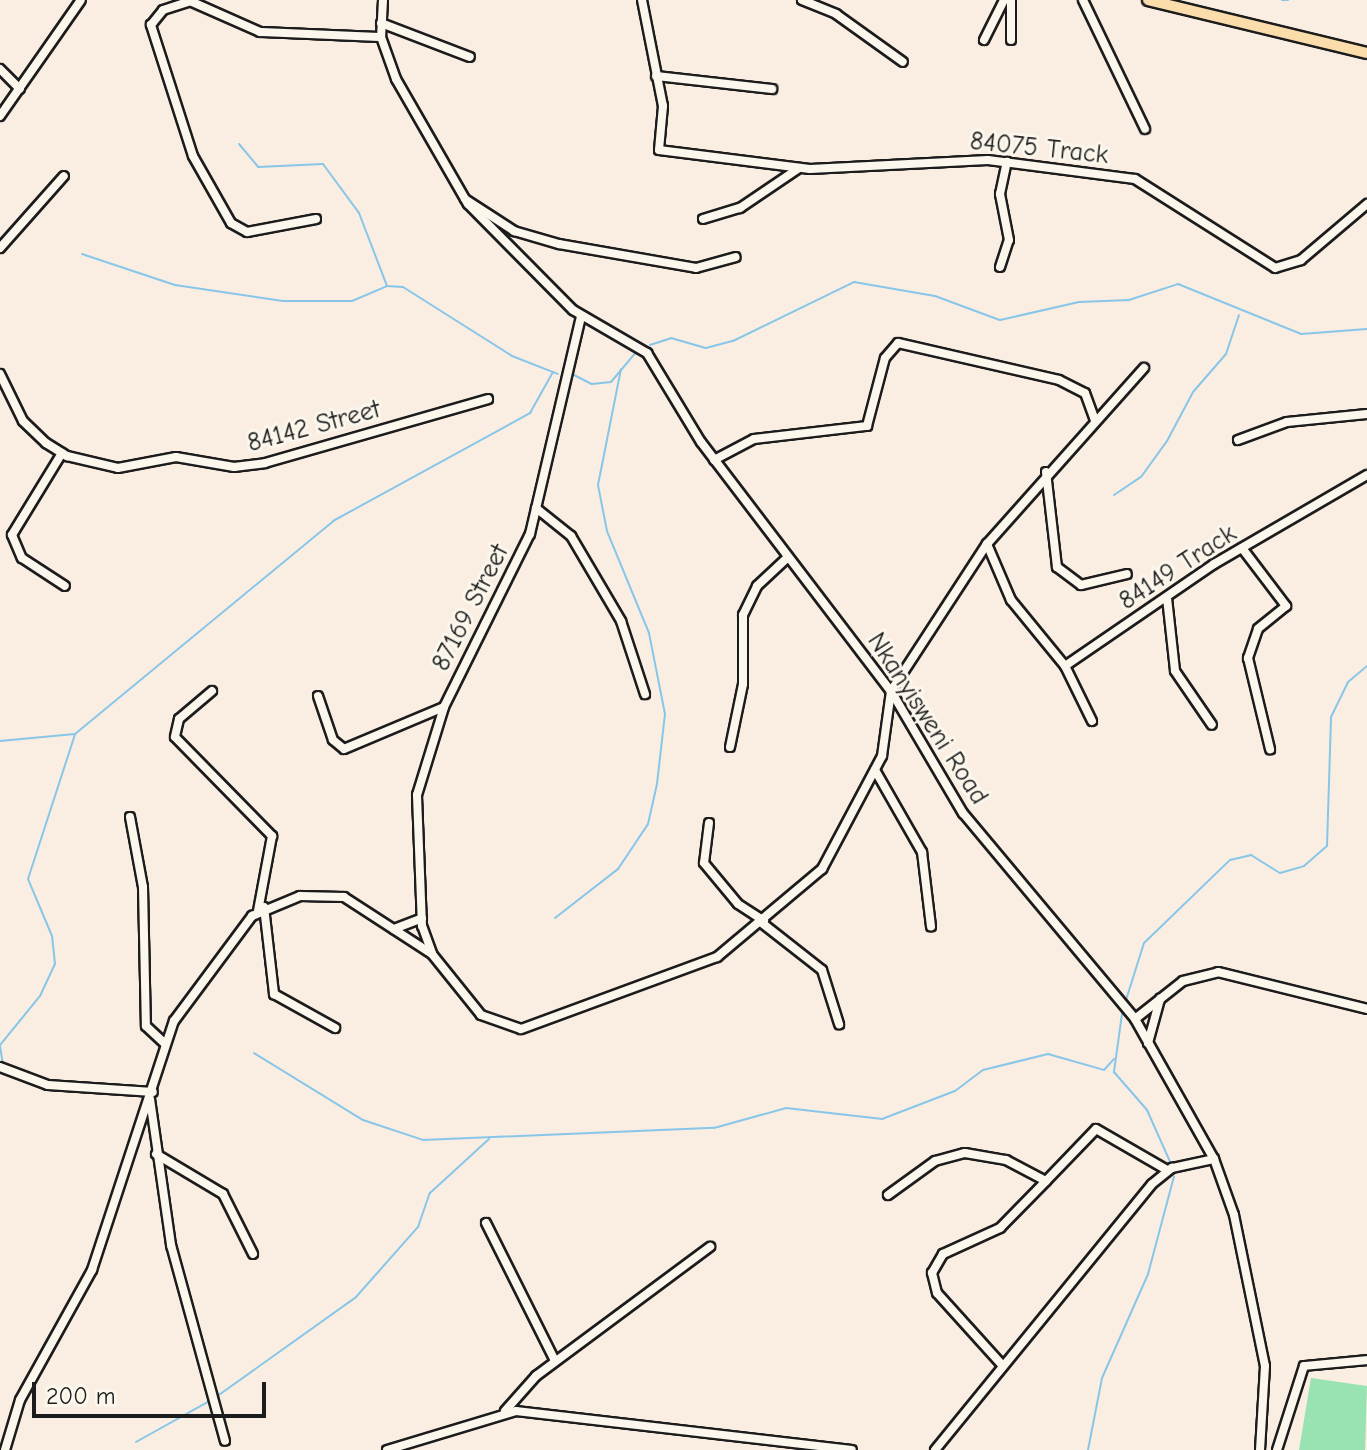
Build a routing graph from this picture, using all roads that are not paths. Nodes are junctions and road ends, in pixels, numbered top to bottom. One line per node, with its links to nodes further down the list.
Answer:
1 (81, 0): 18 (street)
2 (383, 0): 9 (street, Nkanyisweni Road)
3 (642, 0): 17 (street)
4 (802, 0): 15 (street)
5 (1004, 0): 11 (street)
6 (1011, 0): 12 (street)
7 (1083, 0): 21 (street)
8 (1148, 0): 13 (main road)
9 (381, 23): 10 (street, Nkanyisweni Road); 14 (street)
10 (381, 37): 25 (street, Nkanyisweni Road); 27 (street)
11 (984, 40)
12 (1011, 40)
13 (1367, 53)
14 (470, 57)
15 (903, 62)
16 (0, 69): 18 (street)
17 (656, 76): 19 (street); 23 (street, 84075 Track)
18 (20, 89): 20 (street)
19 (772, 89)
20 (0, 116)
21 (1145, 129)
22 (1007, 162): 23 (street, 84075 Track); 26 (street, 84075 Track); 31 (street)
23 (799, 168): 28 (street)
24 (64, 176): 29 (street)
25 (465, 199): 30 (street); 32 (street, Nkanyisweni Road)
26 (1367, 204)
27 (316, 219)
28 (703, 219)
29 (0, 248)
30 (736, 257)
31 (1000, 267)
32 (581, 316): 40 (street, Nkanyisweni Road); 43 (street, 87169 Street)
33 (1144, 368): 37 (street)
34 (0, 374): 39 (street, 84142 Street)
35 (488, 399): 39 (street, 84142 Street)
36 (1367, 414): 38 (street)
37 (1095, 421): 40 (street); 41 (street)
38 (1238, 440)
39 (62, 453): 48 (street)
40 (714, 460): 46 (street, Nkanyisweni Road)
41 (1046, 472): 44 (street); 47 (street)
42 (1367, 475): 45 (street, 84149 Track)
43 (536, 508): 53 (street); 55 (street, 87169 Street)
44 (987, 544): 50 (street); 52 (street)
45 (1242, 548): 49 (street, 84149 Track); 59 (street)
46 (787, 558): 52 (street, Nkanyisweni Road); 58 (street)
47 (1127, 574)
48 (65, 586)
49 (1167, 598): 50 (street, 84149 Track); 57 (street)
50 (1065, 666): 56 (street)
51 (212, 691): 63 (street)
52 (891, 691): 60 (street); 71 (street, Nkanyisweni Road)
53 (645, 694)
54 (318, 696): 55 (street)
55 (444, 707): 64 (street, 87169 Street)
56 (1092, 721)
57 (1212, 725)
58 (730, 747)
59 (1270, 749)
60 (875, 770): 65 (street); 66 (street)
61 (130, 817): 74 (street)
62 (709, 823): 65 (street)
63 (261, 909): 67 (street); 73 (street); 74 (street)
64 (422, 918): 67 (street); 68 (street, 87169 Street)
65 (763, 922): 68 (street); 72 (street)
66 (931, 926)
67 (394, 929): 68 (street)
68 (432, 954)
69 (1160, 999): 70 (street); 71 (street); 75 (street)
70 (1367, 1009)
71 (1135, 1019): 75 (street, Nkanyisweni Road)
72 (839, 1024)
73 (335, 1028)
74 (165, 1044): 77 (street)
75 (1148, 1044): 79 (street, Nkanyisweni Road)
76 (0, 1067): 77 (street)
77 (151, 1095): 78 (street); 91 (street)
78 (155, 1153): 85 (street); 90 (street)
79 (1214, 1159): 80 (street); 95 (street, Nkanyisweni Road)
80 (1167, 1170): 81 (street); 88 (street)
81 (1046, 1181): 82 (street); 88 (street)
82 (888, 1195)
83 (486, 1223): 87 (street)
84 (710, 1247): 87 (street)
85 (253, 1254)
86 (1367, 1360): 96 (street)
87 (555, 1361): 89 (street)
88 (1003, 1366): 94 (street)
89 (505, 1411): 92 (street); 93 (street)
90 (225, 1441)
91 (5, 1450)
92 (387, 1450)
93 (852, 1450)
94 (935, 1450)
95 (1260, 1450)
96 (1277, 1450)

